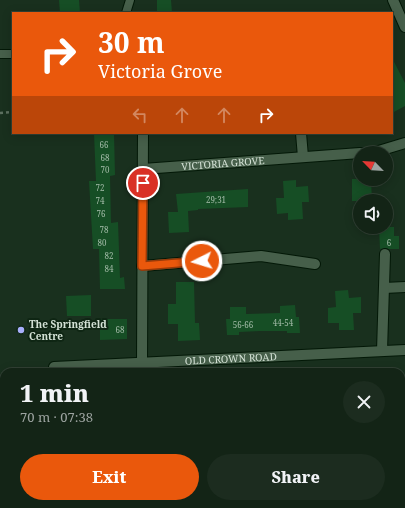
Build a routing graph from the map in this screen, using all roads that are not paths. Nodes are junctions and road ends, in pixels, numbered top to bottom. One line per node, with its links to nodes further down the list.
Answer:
1 (130, 0): 3 (lane)
2 (393, 0): 4 (street)
3 (126, 12)
4 (405, 27)
5 (0, 54): 6 (lane)
6 (12, 54)
7 (143, 134): 13 (street)
8 (301, 134): 12 (street)
9 (405, 143): 10 (street)
10 (393, 147)
11 (353, 153): 12 (street, VICTORIA GROVE)
12 (303, 157): 13 (street, VICTORIA GROVE)
13 (143, 169): 16 (street)
14 (385, 254): 18 (street)
15 (315, 264): 16 (street)
16 (142, 266): 21 (street)
17 (405, 287): 18 (street)
18 (384, 288): 20 (street)
19 (405, 350): 20 (street, OLD CROWN ROAD)
20 (382, 351): 21 (street, OLD CROWN ROAD)
21 (142, 363): 22 (street, OLD CROWN ROAD)
22 (54, 367)

